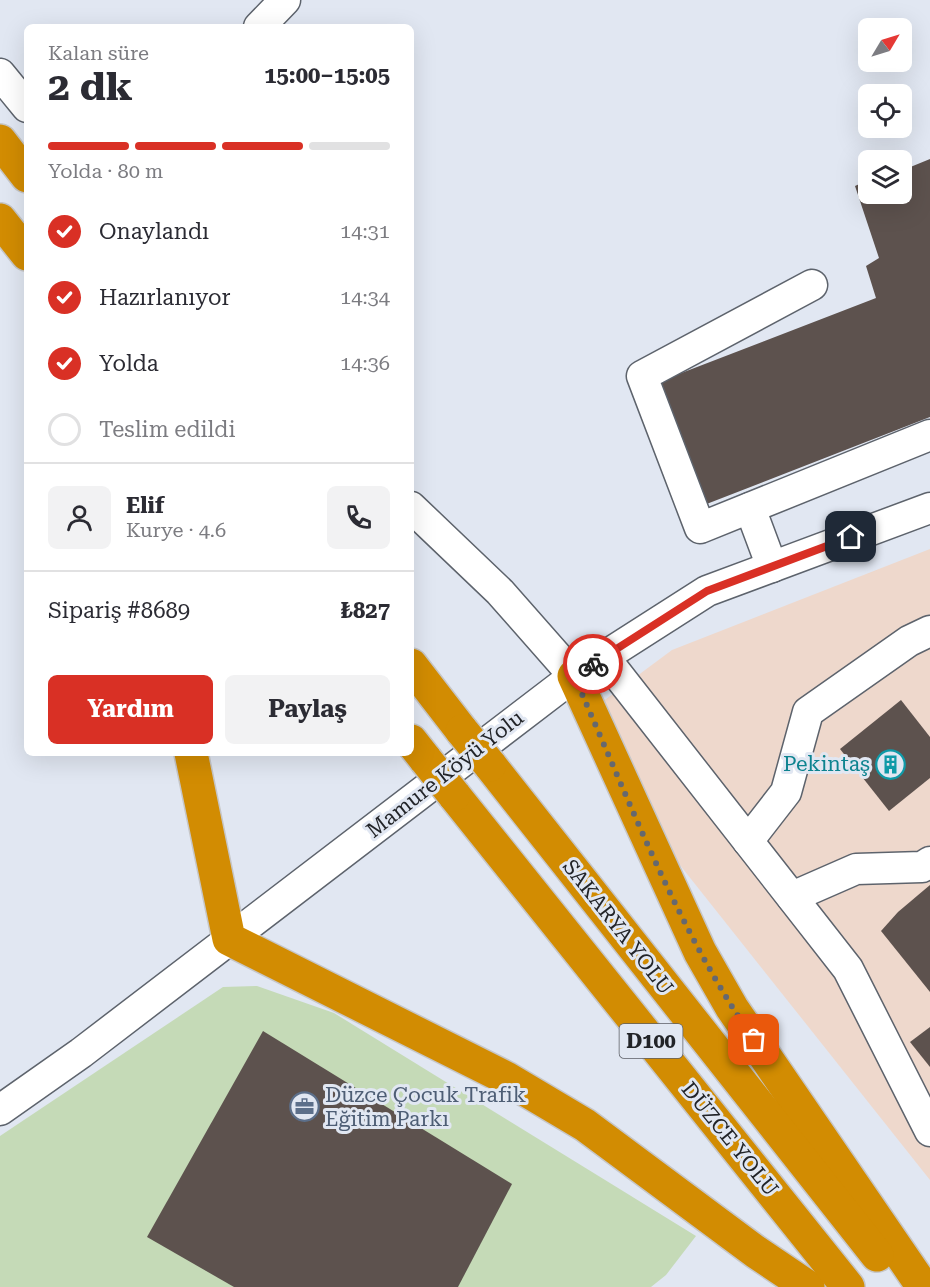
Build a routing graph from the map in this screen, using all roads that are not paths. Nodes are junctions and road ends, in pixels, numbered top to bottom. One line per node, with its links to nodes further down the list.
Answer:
1 (285, 0): 2 (street)
2 (262, 24)
3 (0, 74): 4 (street)
4 (24, 103)
5 (0, 141): 6 (highway)
6 (24, 172)
7 (0, 220): 8 (highway)
8 (24, 250)
9 (812, 285): 11 (street)
10 (930, 435): 11 (street)
11 (750, 508): 14 (street)
12 (930, 508): 14 (street, Mamure Köyü Yolu)
13 (414, 510): 18 (street)
14 (772, 567): 16 (street, Mamure Köyü Yolu)
15 (930, 631): 21 (street)
16 (604, 657): 18 (street, Mamure Köyü Yolu); 21 (street)
17 (414, 669): 29 (highway, SAKARYA YOLU / D100, bridge)
18 (574, 676): 24 (street, Mamure Köyü Yolu); 30 (highway)
19 (419, 750): 28 (highway, DÜZCE YOLU / D100, bridge)
20 (192, 756): 24 (highway)
21 (748, 841): 23 (street)
22 (930, 862): 23 (street)
23 (792, 897): 26 (street)
24 (229, 939): 25 (street, Mamure Köyü Yolu); 27 (highway)
25 (0, 1108)
26 (930, 1131)
27 (808, 1287)
28 (848, 1287)
29 (902, 1287)
30 (923, 1287)

